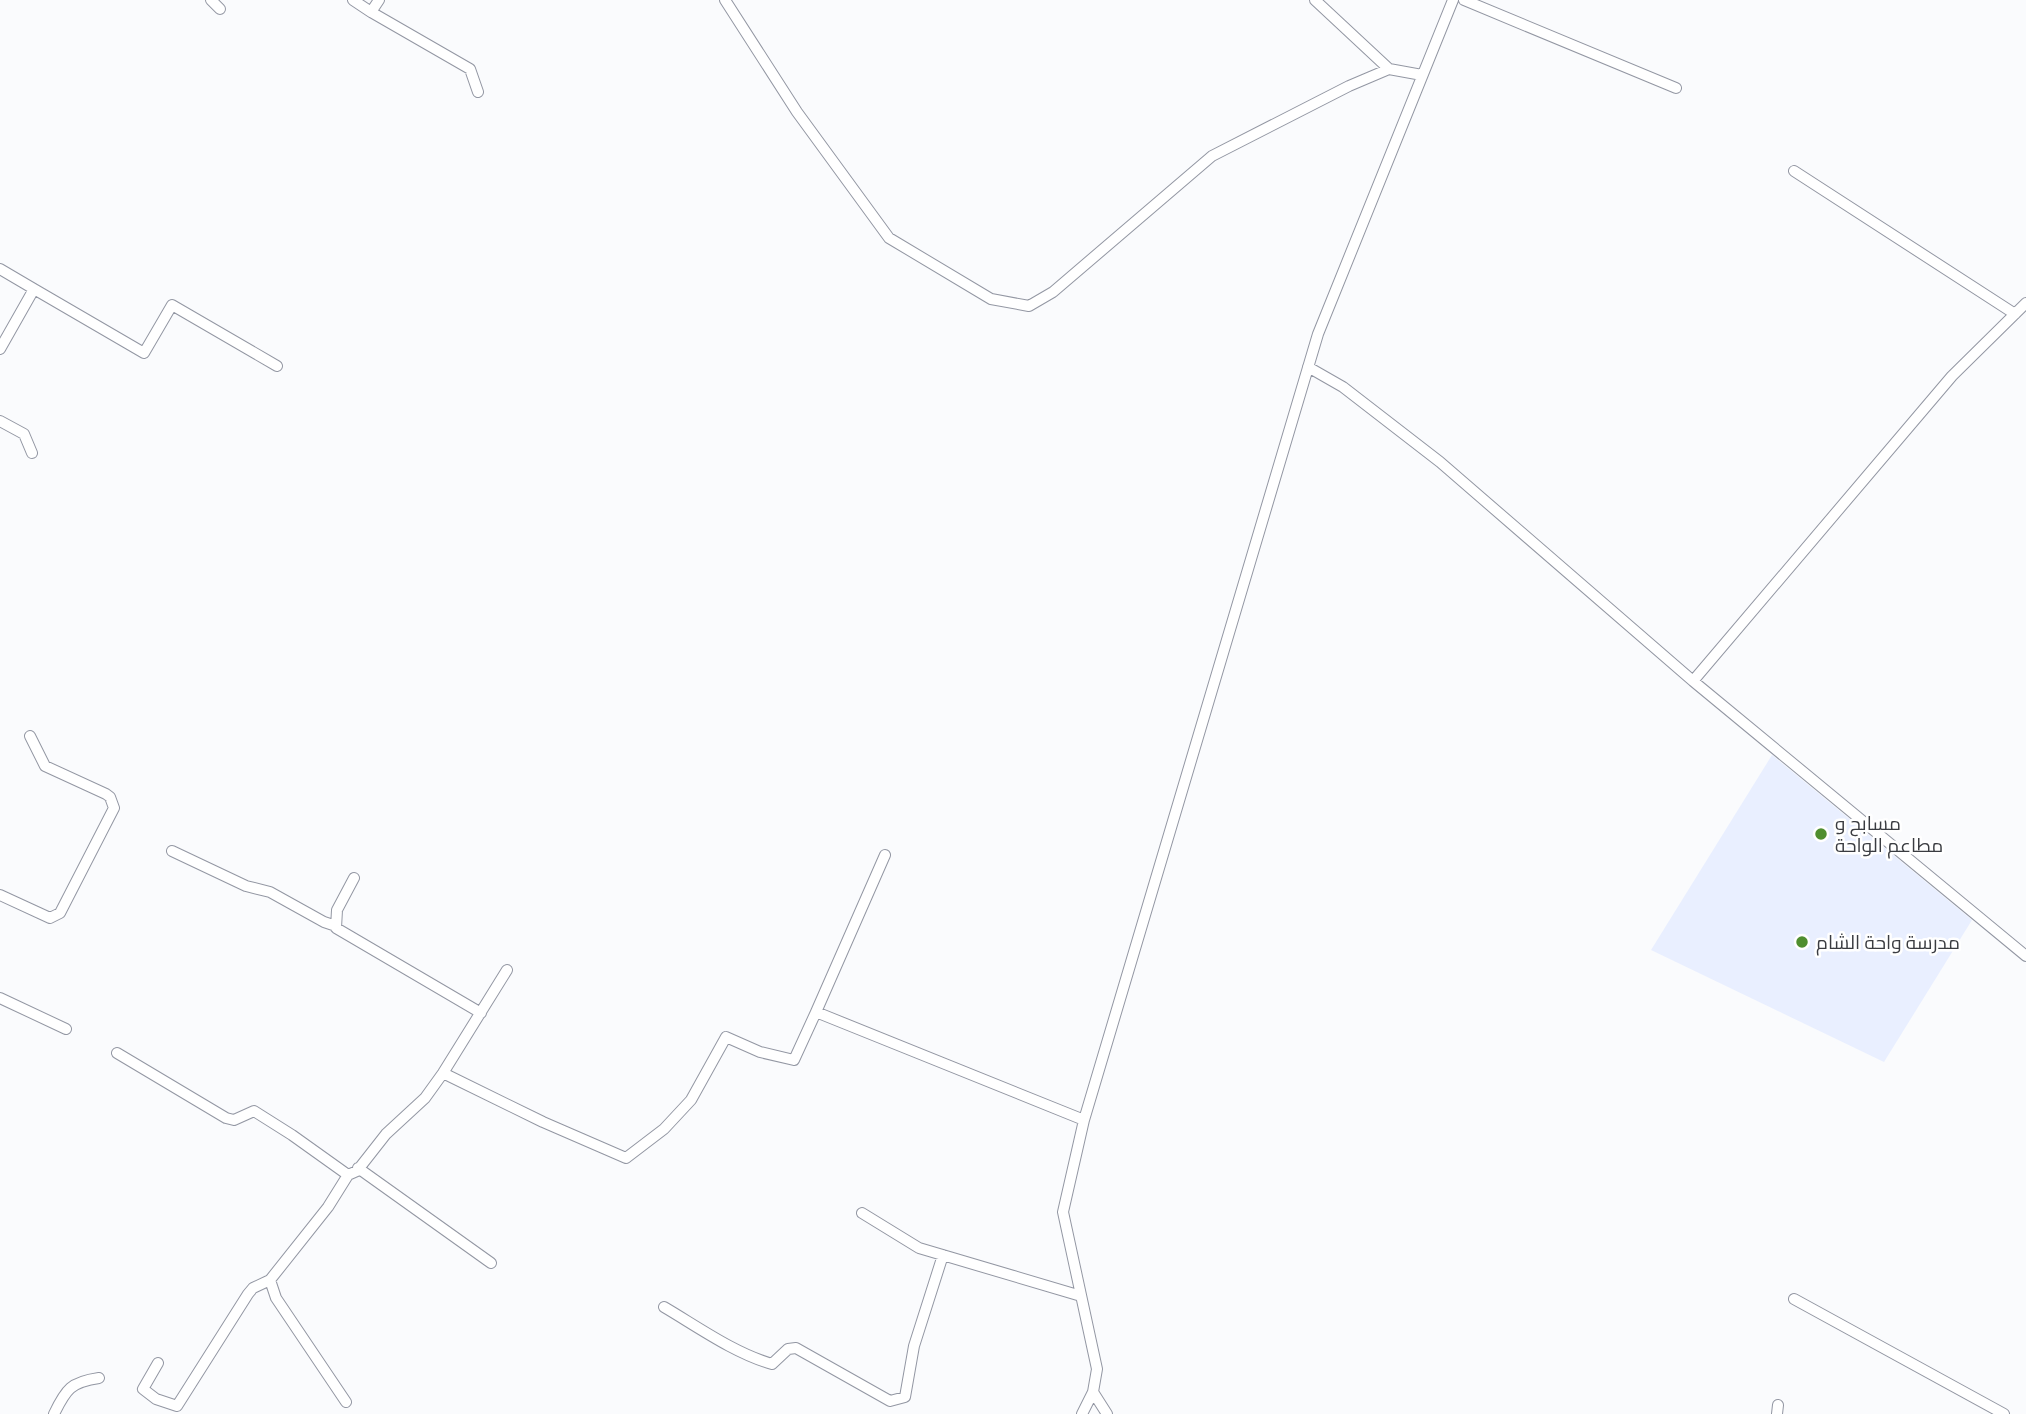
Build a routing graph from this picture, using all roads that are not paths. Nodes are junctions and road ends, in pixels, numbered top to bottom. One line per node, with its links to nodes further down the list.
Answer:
1 (211, 0): 8 (street)
2 (353, 0): 9 (street)
3 (379, 0): 9 (street)
4 (726, 0): 10 (street)
5 (1315, 0): 10 (street)
6 (1453, 0): 11 (street)
7 (1464, 0): 12 (street)
8 (220, 9)
9 (371, 12): 13 (street)
10 (1389, 69): 11 (street)
11 (1422, 75): 21 (street)
12 (1676, 88)
13 (478, 92)
14 (1794, 171): 18 (street)
15 (0, 269): 16 (street)
16 (34, 289): 19 (street); 20 (street)
17 (2026, 303): 18 (street)
18 (2015, 314): 24 (street)
19 (0, 349)
20 (277, 366)
21 (1308, 367): 24 (street); 39 (street)
22 (0, 421): 23 (street)
23 (32, 453)
24 (1693, 681): 31 (street)
25 (30, 736): 29 (street)
26 (173, 851): 30 (street)
27 (885, 855): 34 (street)
28 (354, 878): 30 (street)
29 (0, 895)
30 (336, 926): 35 (street)
31 (2026, 956)
32 (507, 970): 35 (street)
33 (0, 998): 36 (street)
34 (816, 1012): 38 (street); 39 (street)
35 (481, 1013): 38 (street)
36 (66, 1029)
37 (117, 1053): 41 (street)
38 (443, 1073): 40 (street)
39 (1084, 1120): 46 (street)
40 (358, 1168): 41 (street); 44 (street)
41 (348, 1175): 45 (street)
42 (862, 1213): 43 (street)
43 (943, 1255): 46 (street); 48 (street)
44 (491, 1263)
45 (270, 1280): 49 (street); 52 (street)
46 (1081, 1296): 51 (street)
47 (1794, 1299): 56 (street)
48 (664, 1307)
49 (158, 1363)
50 (99, 1378): 53 (street)
51 (1093, 1392): 54 (street); 55 (street)
52 (346, 1402)
53 (54, 1414)
54 (1082, 1414)
55 (1107, 1414)
56 (2004, 1414)

